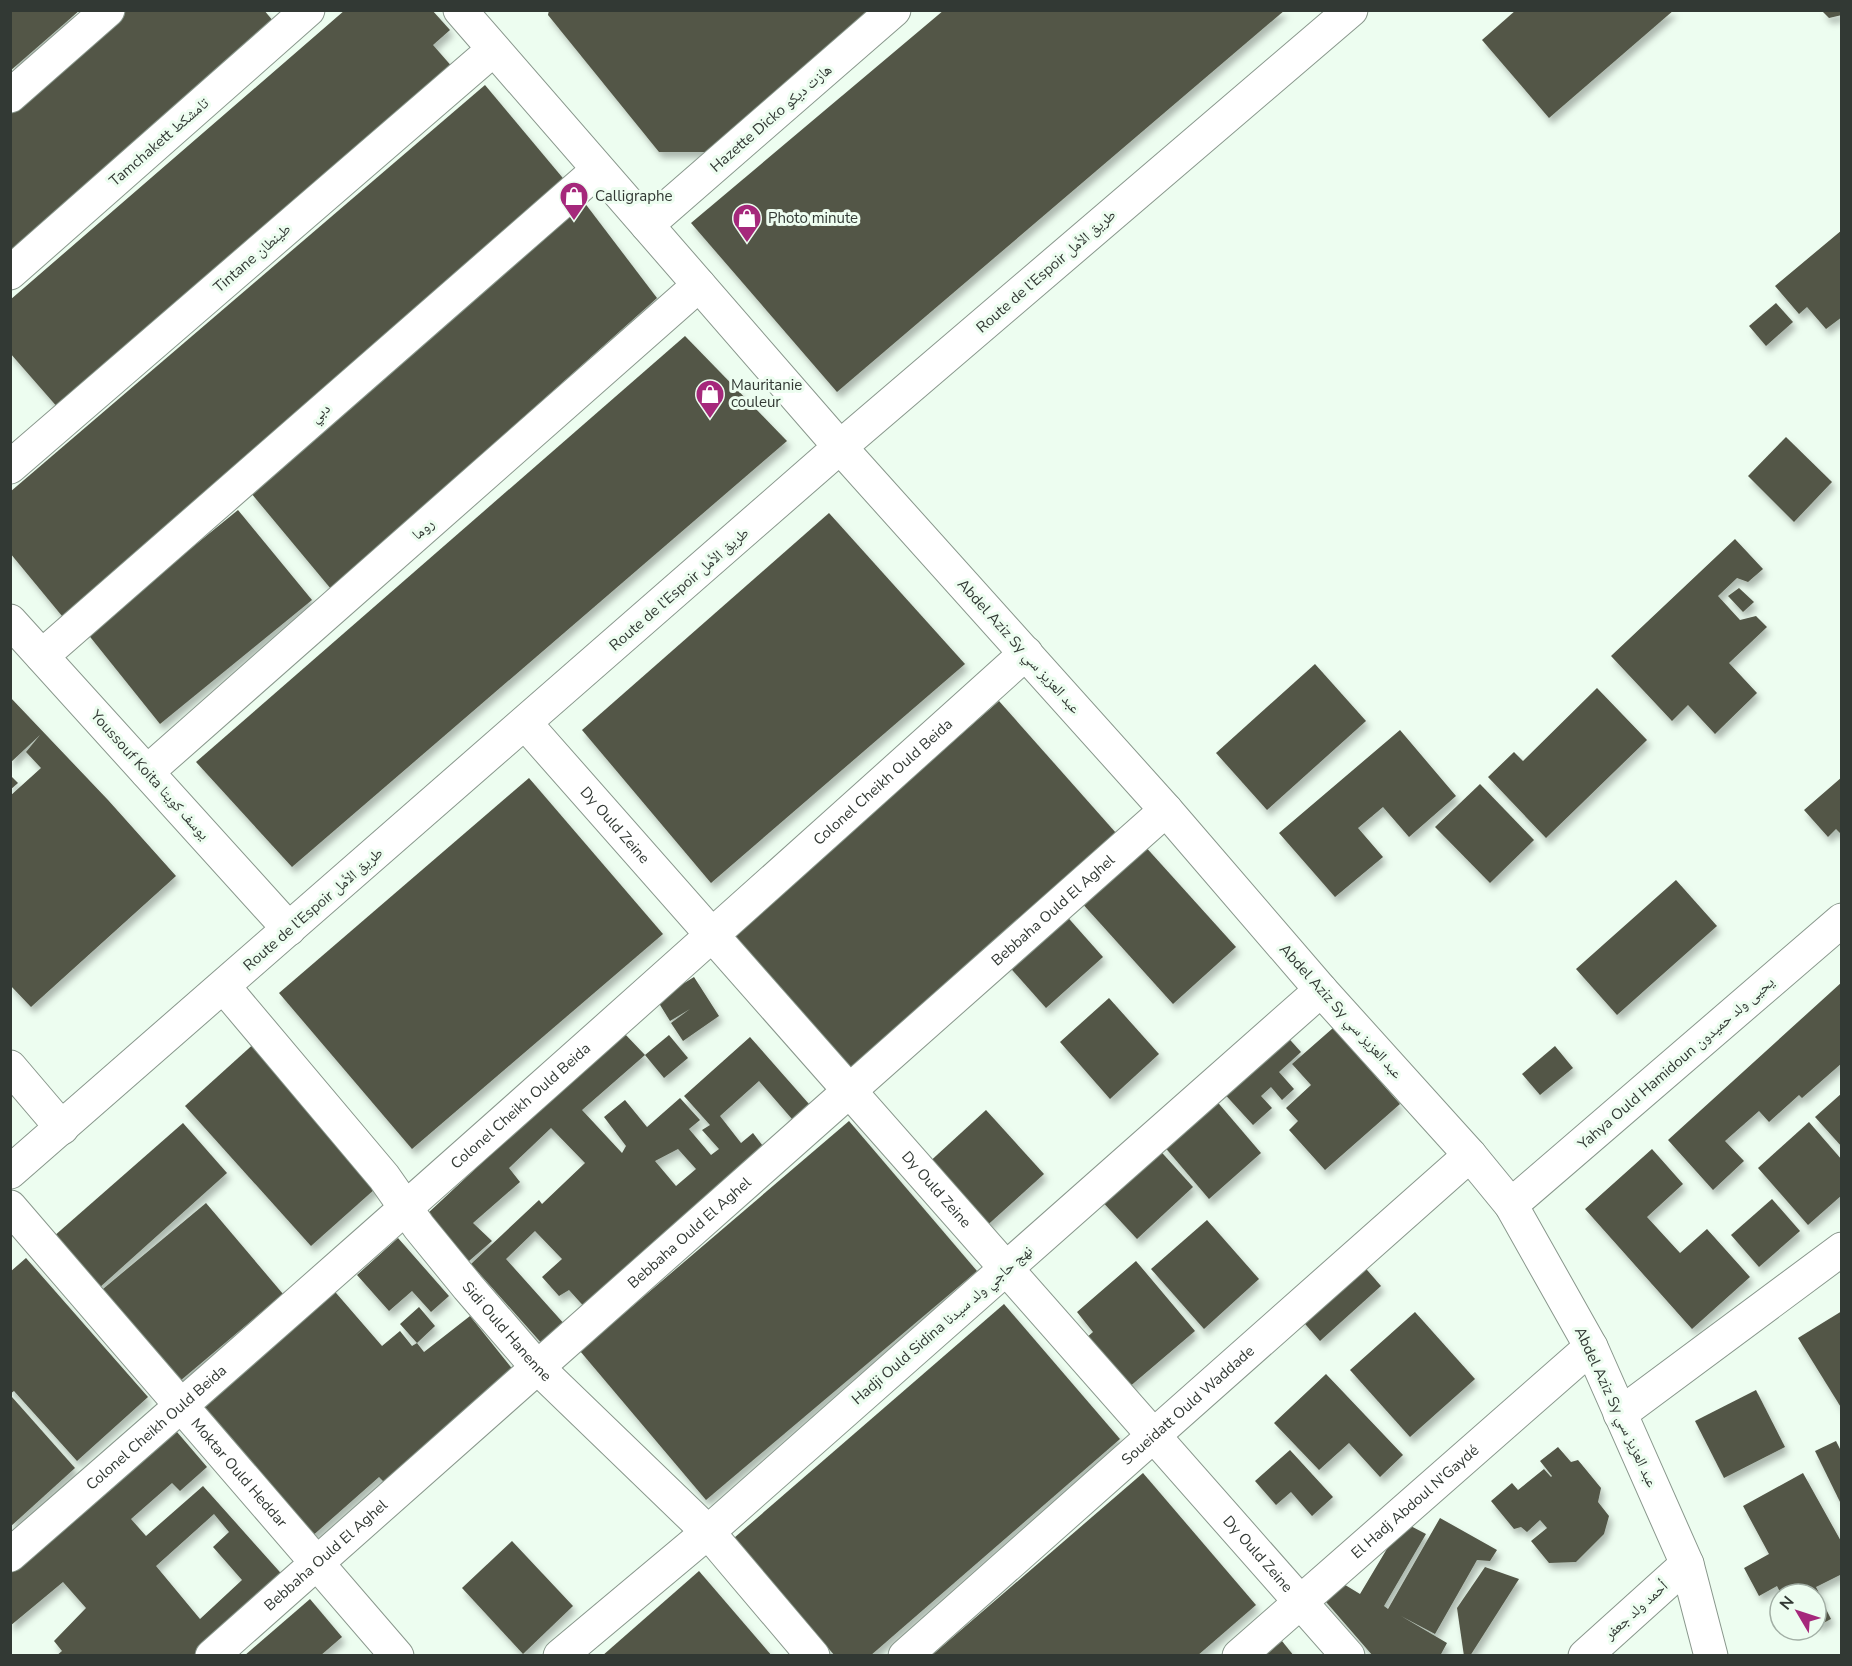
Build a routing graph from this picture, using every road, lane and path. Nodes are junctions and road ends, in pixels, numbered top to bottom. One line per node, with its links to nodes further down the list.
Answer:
1 (108, 10): 7 (street)
2 (308, 10): 10 (street, Tamchakett تامشكط)
3 (459, 10): 6 (street, Abdel Aziz Sy عبد العزيز سي)
4 (894, 10): 9 (street, Hazette Dicko هازت ديكو)
5 (1351, 10): 12 (street, Route de l’Espoir طريق الأمل)
6 (493, 50): 8 (street, Abdel Aziz Sy عبد العزيز سي); 13 (street, Tintane طينطان)
7 (10, 96)
8 (598, 170): 9 (street, Abdel Aziz Sy عبد العزيز سي); 16 (street, دبي)
9 (646, 225): 11 (street, Abdel Aziz Sy عبد العزيز سي)
10 (10, 273)
11 (699, 285): 12 (street, Abdel Aziz Sy عبد العزيز سي); 18 (street, روما)
12 (840, 447): 15 (street, Abdel Aziz Sy عبد العزيز سي); 17 (street, Route de l’Espoir طريق الأمل)
13 (10, 467)
14 (10, 621): 16 (street, Youssouf Koita يوسف كويتا)
15 (1026, 653): 19 (street, Abdel Aziz Sy عبد العزيز سي); 22 (street, Colonel Cheikh Ould Beida)
16 (42, 656): 18 (street, Youssouf Koita يوسف كويتا)
17 (525, 723): 21 (street, Route de l’Espoir طريق الأمل); 22 (street, Dy Ould Zeine)
18 (147, 772): 21 (street, Youssouf Koita يوسف كويتا)
19 (1166, 810): 24 (street, Abdel Aziz Sy عبد العزيز سي); 26 (street, Bebbaha Ould El Aghel)
20 (1842, 920): 30 (street, Yahya Ould Hamidoun يحيى ولد حميدون)
21 (290, 929): 23 (street, Route de l’Espoir طريق الأمل)
22 (712, 936): 26 (street, Dy Ould Zeine); 32 (street, Colonel Cheikh Ould Beida)
23 (224, 987): 27 (street, Route de l’Espoir طريق الأمل); 32 (street, Sidi Ould Hanenne)
24 (1321, 990): 28 (street, Abdel Aziz Sy عبد العزيز سي); 34 (street, Hadji Ould Sidina نهج حاجي ولد سيدنا)
25 (10, 1067): 27 (street)
26 (849, 1091): 34 (street, Dy Ould Zeine); 36 (street, Bebbaha Ould El Aghel)
27 (62, 1128): 29 (street, Route de l’Espoir طريق الأمل)
28 (1470, 1155): 30 (street, Abdel Aziz Sy عبد العزيز سي); 39 (street, Soueidatt Ould Waddade)
29 (10, 1172)
30 (1511, 1205): 35 (street, Abdel Aziz Sy عبد العزيز سي)
31 (10, 1207): 37 (street, Moktar Ould Heddar)
32 (406, 1207): 36 (street, Sidi Ould Hanenne); 37 (street, Colonel Cheikh Ould Beida)
33 (1842, 1249): 38 (street)
34 (1006, 1268): 39 (street, Dy Ould Zeine); 40 (street, Hadji Ould Sidina نهج حاجي ولد سيدنا)
35 (1591, 1347): 38 (street, Abdel Aziz Sy عبد العزيز سي); 44 (street, El Hadj Abdoul N'Gaydé)
36 (537, 1367): 40 (street, Sidi Ould Hanenne); 42 (street, Bebbaha Ould El Aghel)
37 (182, 1406): 41 (street, Colonel Cheikh Ould Beida); 42 (street, Moktar Ould Heddar)
38 (1620, 1414): 43 (street, Abdel Aziz Sy عبد العزيز سي)
39 (1154, 1436): 44 (street, Dy Ould Zeine); 49 (street, Soueidatt Ould Waddade)
40 (708, 1532): 47 (street, Hadji Ould Sidina نهج حاجي ولد سيدنا); 48 (street, Sidi Ould Hanenne)
41 (10, 1555)
42 (316, 1563): 45 (street, Bebbaha Ould El Aghel); 46 (street, Moktar Ould Heddar)
43 (1687, 1564): 52 (street, أحمد ولد جعفر); 53 (street, Abdel Aziz Sy عبد العزيز سي)
44 (1300, 1602): 50 (street, El Hadj Abdoul N'Gaydé); 51 (street, Dy Ould Zeine)
45 (212, 1656)
46 (397, 1656)
47 (560, 1656)
48 (813, 1656)
49 (905, 1656)
50 (1239, 1656)
51 (1348, 1656)
52 (1585, 1656)
53 (1711, 1656)

